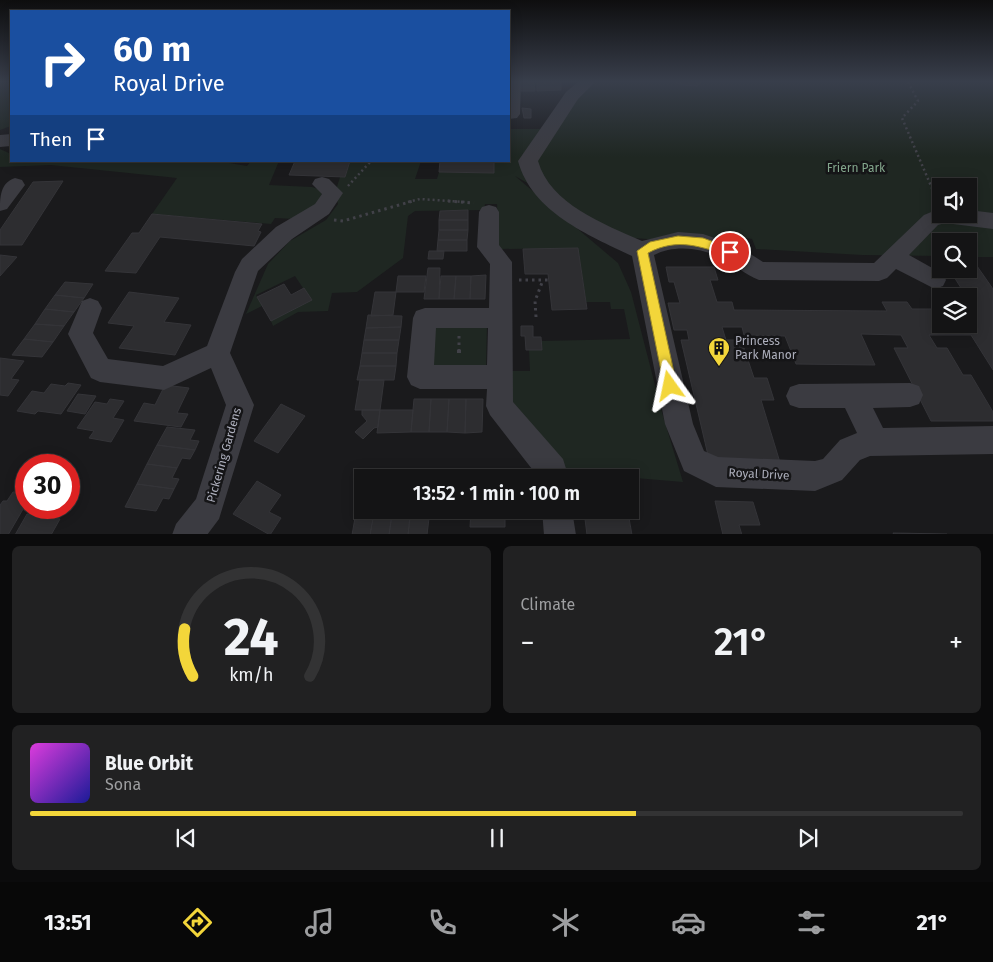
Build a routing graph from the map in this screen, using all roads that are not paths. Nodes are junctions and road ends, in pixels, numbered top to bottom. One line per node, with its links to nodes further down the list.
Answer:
1 (511, 107): 3 (street)
2 (565, 107): 9 (street)
3 (511, 114)
4 (322, 184): 14 (street)
5 (15, 185): 6 (street)
6 (0, 204)
7 (489, 212): 13 (street)
8 (993, 221): 10 (street)
9 (642, 251): 10 (street); 20 (street, Royal Drive)
10 (894, 257): 11 (street)
11 (935, 280)
12 (90, 308): 14 (street)
13 (499, 318): 15 (street); 15 (street)
14 (217, 353): 23 (street, Pickering Gardens)
15 (499, 377): 21 (street)
16 (910, 395): 18 (street)
17 (798, 396): 18 (street)
18 (853, 396): 20 (street)
19 (993, 440): 20 (street, Royal Drive)
20 (875, 442)
21 (553, 469)
22 (559, 519): 24 (street)
23 (187, 534)
24 (560, 534)

